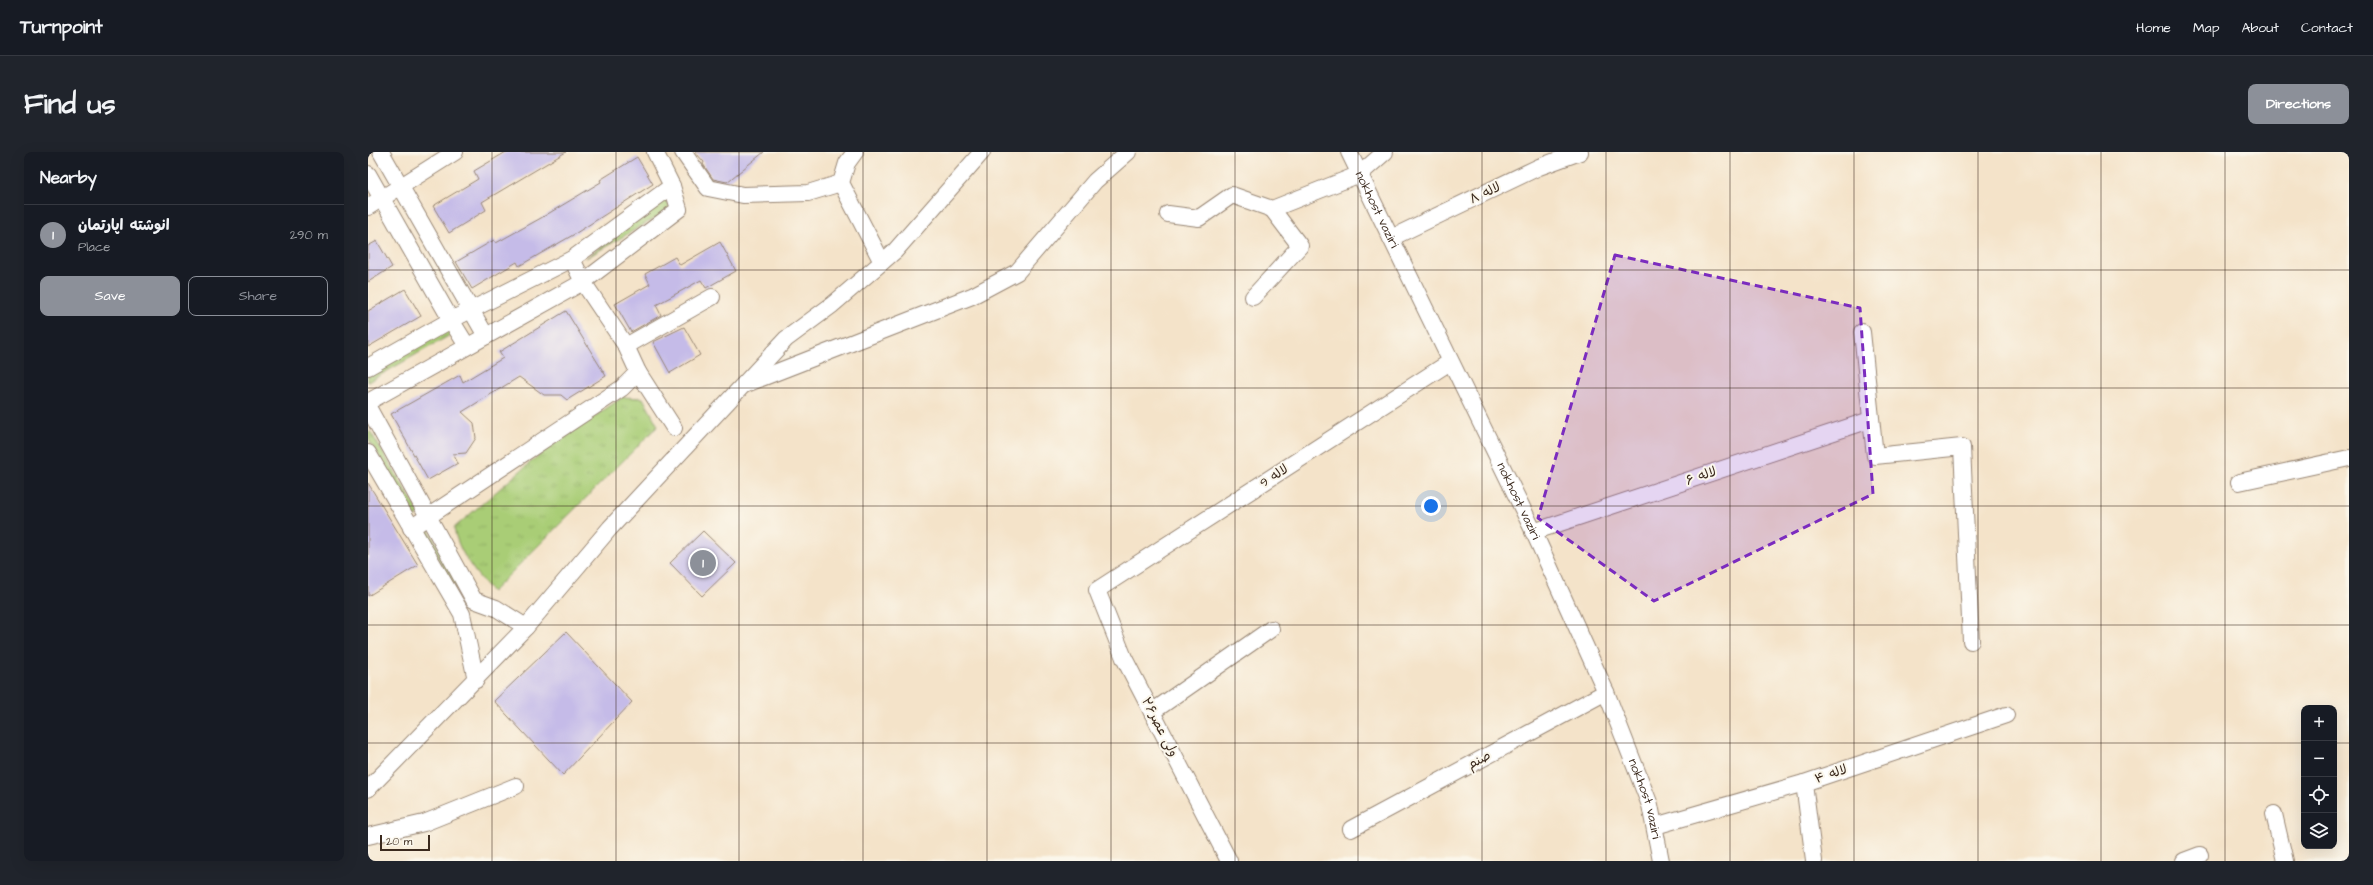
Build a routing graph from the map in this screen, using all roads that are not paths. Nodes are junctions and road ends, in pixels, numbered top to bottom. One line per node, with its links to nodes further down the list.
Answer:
1 (381, 152): 15 (street)
2 (456, 152): 15 (street)
3 (655, 152): 14 (street)
4 (683, 152): 13 (street)
5 (854, 152): 13 (street)
6 (982, 152): 22 (street)
7 (1128, 152): 35 (street)
8 (1349, 152): 12 (street, nokhost vaziri)
9 (1386, 152): 12 (street)
10 (1580, 152): 20 (street, لاله ۸)
11 (368, 174): 16 (street)
12 (1360, 174): 18 (street); 20 (street, nokhost vaziri)
13 (841, 183): 22 (street)
14 (672, 186): 21 (street); 23 (street)
15 (402, 188): 16 (street); 26 (street)
16 (383, 198): 17 (street); 27 (street)
17 (368, 208)
18 (1272, 209): 19 (street); 25 (street)
19 (1168, 214)
20 (1391, 238): 32 (street, nokhost vaziri)
21 (572, 259): 23 (street); 26 (street)
22 (882, 262): 35 (street)
23 (583, 282): 29 (street); 31 (street)
24 (712, 297): 31 (street)
25 (1253, 297)
26 (471, 312): 27 (street); 29 (street)
27 (451, 320): 30 (street); 33 (street)
28 (1862, 332): 38 (street)
29 (486, 336): 30 (street)
30 (467, 346): 36 (street)
31 (626, 346): 34 (street)
32 (1450, 362): 45 (street, nokhost vaziri); 46 (street, لاله 9)
33 (368, 367)
34 (638, 372): 39 (street); 43 (street)
35 (742, 386): 47 (street)
36 (368, 402)
37 (368, 407): 43 (street)
38 (1870, 420): 45 (street, لاله ۶); 49 (street)
39 (674, 428)
40 (368, 453): 44 (street)
41 (2349, 458): 42 (street)
42 (2239, 482)
43 (430, 516): 44 (street); 47 (street)
44 (411, 528): 50 (street)
45 (1534, 532): 51 (street, nokhost vaziri)
46 (1097, 590): 52 (street, ولی عصر۲۶)
47 (526, 627): 50 (street)
48 (1271, 629): 52 (street)
49 (1971, 641)
50 (476, 680): 56 (street)
51 (1606, 692): 58 (street, nokhost vaziri); 59 (street, صنم)
52 (1152, 712): 62 (street, ولی عصر۲۶)
53 (2006, 715): 54 (street, لاله ۴)
54 (1804, 783): 58 (street, لاله ۴); 64 (street)
55 (516, 786): 60 (street)
56 (368, 789)
57 (2274, 814): 66 (street)
58 (1655, 826): 63 (street, nokhost vaziri)
59 (1351, 829)
60 (368, 836)
61 (2200, 855): 65 (street)
62 (1229, 861)
63 (1661, 861)
64 (1814, 861)
65 (2184, 861)
66 (2285, 861)

